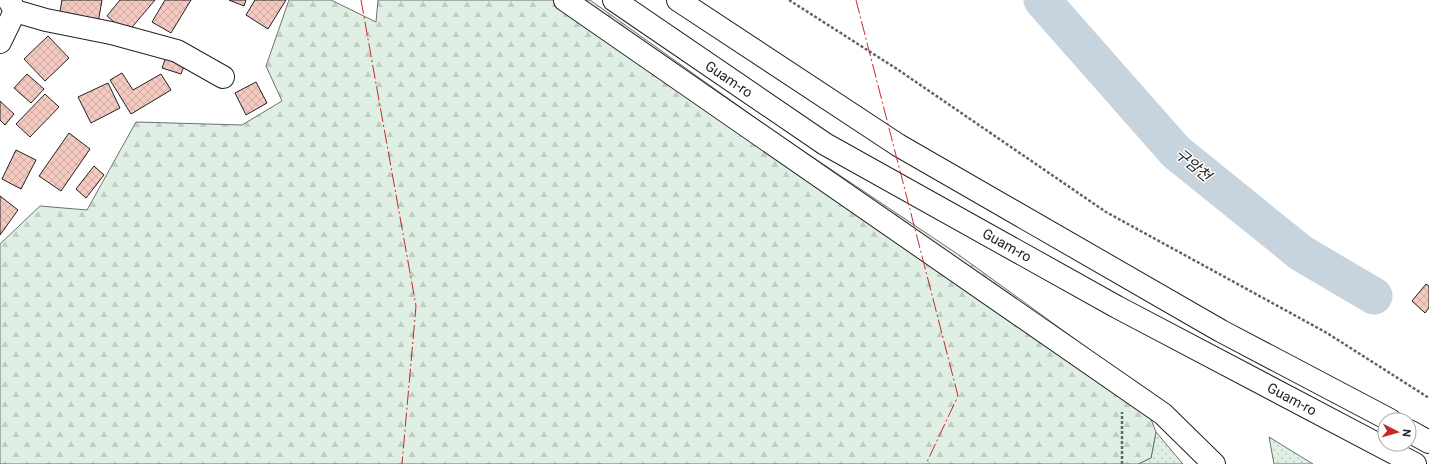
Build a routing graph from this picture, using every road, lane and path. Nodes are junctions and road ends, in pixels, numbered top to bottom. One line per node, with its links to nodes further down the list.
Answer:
1 (565, 0): 8 (main road)
2 (614, 0): 17 (main road, Guam-ro)
3 (678, 0): 10 (main road, Guam-ro)
4 (789, 0): 9 (path)
5 (12, 6): 6 (main road); 7 (main road)
6 (0, 42)
7 (223, 77)
8 (1122, 386): 15 (path); 16 (main road)
9 (1429, 398)
10 (1377, 413)
11 (1417, 433): 13 (main road)
12 (1417, 434): 14 (main road)
13 (1429, 438)
14 (1429, 442)
15 (1122, 464)
16 (1214, 464)
17 (1415, 464)

